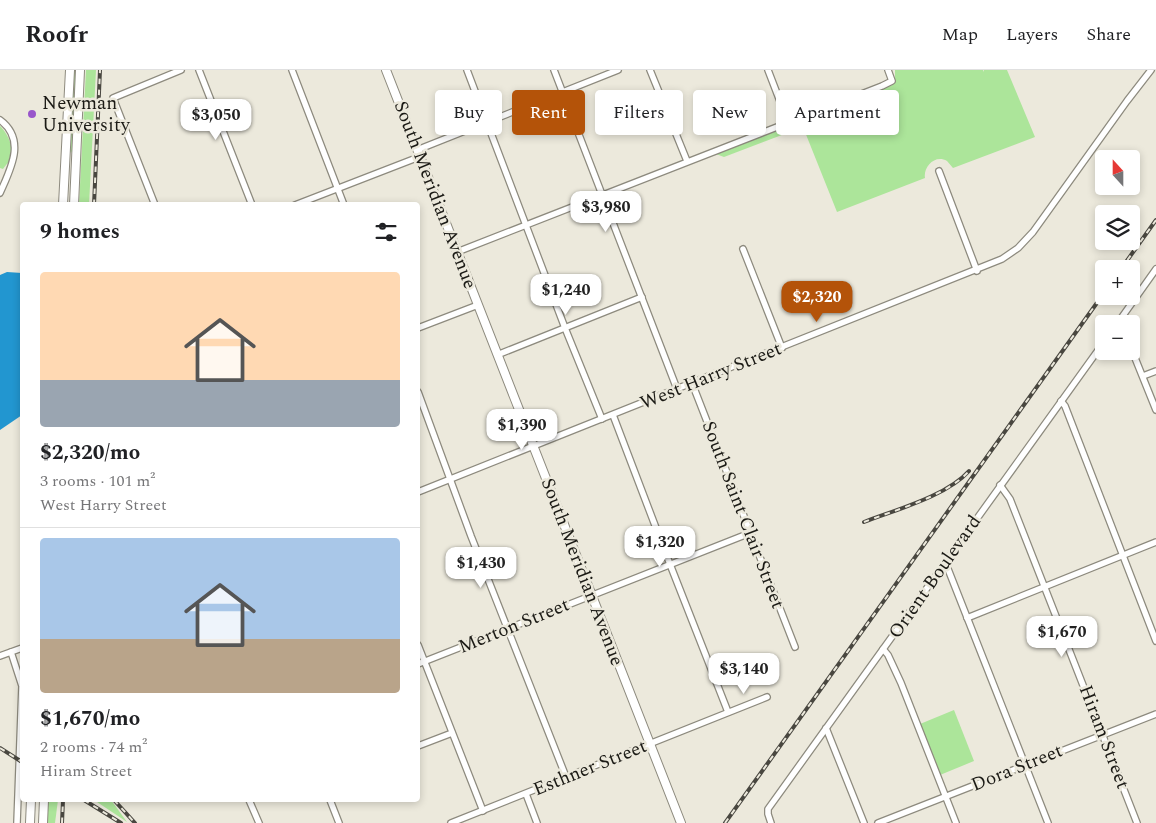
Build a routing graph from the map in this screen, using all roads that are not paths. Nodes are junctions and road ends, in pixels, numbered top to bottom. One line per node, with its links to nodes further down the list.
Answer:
1 (70, 70): 30 (main road)
2 (80, 70): 31 (main road)
3 (181, 70): 32 (street)
4 (199, 70): 33 (street)
5 (292, 70): 27 (street)
6 (386, 70): 24 (main road, South Meridian Avenue)
7 (467, 70): 14 (street)
8 (554, 70): 15 (street)
9 (618, 70): 16 (street)
10 (650, 70): 25 (street)
11 (768, 70): 18 (street)
12 (888, 70): 17 (street)
13 (1151, 70): 40 (street, West Harry Street)
14 (475, 90)
15 (561, 90)
16 (567, 90)
17 (871, 90)
18 (776, 91)
19 (0, 120): 28 (street)
20 (776, 127): 25 (street)
21 (458, 135): 24 (street)
22 (492, 135): 36 (street)
23 (579, 135): 29 (street)
24 (418, 153): 27 (street); 38 (main road, South Meridian Avenue)
25 (687, 161): 29 (street)
26 (939, 171): 40 (street)
27 (338, 188): 34 (street); 35 (street)
28 (0, 193)
29 (602, 195): 36 (street); 41 (street)
30 (62, 202)
31 (74, 202)
32 (154, 202)
33 (251, 202)
34 (303, 202)
35 (343, 202)
36 (527, 225): 38 (street); 45 (street)
37 (743, 248): 46 (street)
38 (457, 252): 42 (main road, South Meridian Avenue)
39 (1156, 269): 43 (street)
40 (977, 271): 46 (street, West Harry Street)
41 (642, 297): 45 (street); 53 (street)
42 (478, 305): 44 (street); 48 (main road, South Meridian Avenue)
43 (1124, 315)
44 (420, 327)
45 (565, 328): 48 (street); 58 (street)
46 (782, 348): 52 (street, West Harry Street)
47 (1095, 354): 55 (street, Orient Boulevard)
48 (497, 355): 59 (main road, South Meridian Avenue)
49 (1136, 360): 51 (street)
50 (1156, 371): 51 (street)
51 (1143, 376): 56 (street)
52 (692, 383): 53 (street, West Harry Street); 63 (street, South Saint Clair Street)
53 (678, 389): 57 (street, West Harry Street)
54 (420, 397): 60 (street)
55 (1061, 401): 61 (street, Orient Boulevard); 65 (street)
56 (1156, 410)
57 (613, 415): 58 (street, West Harry Street); 66 (street)
58 (602, 419): 59 (street, West Harry Street)
59 (532, 447): 60 (street, West Harry Street); 69 (main road, South Meridian Avenue)
60 (450, 479): 62 (street, West Harry Street); 71 (street)
61 (1000, 485): 67 (street, Orient Boulevard); 68 (street, Hiram Street)
62 (420, 491)
63 (750, 533): 66 (street, Merton Street); 73 (street, South Saint Clair Street)
64 (1156, 542): 65 (street)
65 (1123, 555): 68 (street); 72 (street)
66 (670, 564): 69 (street, Merton Street); 81 (street)
67 (944, 565): 70 (street); 75 (street, Orient Boulevard)
68 (1045, 586): 70 (street); 85 (street, Hiram Street)
69 (591, 595): 71 (street, Merton Street); 87 (main road, South Meridian Avenue)
70 (967, 618): 89 (street)
71 (508, 628): 78 (street, Merton Street); 90 (street)
72 (1156, 640)
73 (795, 647)
74 (20, 649): 76 (street)
75 (883, 649): 83 (street, Orient Boulevard); 92 (street)
76 (11, 652): 77 (street); 79 (street)
77 (0, 656)
78 (421, 663): 84 (street)
79 (20, 677)
80 (767, 697): 81 (street, Esthner Street)
81 (728, 712): 87 (street, Esthner Street)
82 (1156, 714): 85 (street, Dora Street)
83 (826, 728): 106 (street, Orient Boulevard); 107 (street)
84 (452, 733): 88 (street); 97 (street)
85 (1103, 735): 89 (street, Dora Street); 111 (street, Hiram Street)
86 (20, 741): 98 (street)
87 (650, 743): 90 (street, Esthner Street); 105 (main road, South Meridian Avenue)
88 (420, 745)
89 (1025, 765): 92 (street, Dora Street); 110 (street)
90 (566, 777): 91 (street, Esthner Street)
91 (526, 794): 97 (street, Esthner Street); 104 (street)
92 (946, 797): 108 (street, Dora Street); 109 (street)
93 (31, 802): 99 (main road)
94 (44, 802): 100 (main road)
95 (250, 802): 101 (street)
96 (331, 802): 102 (street)
97 (483, 811): 103 (street, Esthner Street)
98 (17, 823)
99 (30, 823)
100 (43, 823)
101 (259, 823)
102 (339, 823)
103 (451, 823)
104 (537, 823)
105 (681, 823)
106 (771, 823)
107 (864, 823)
108 (878, 823)
109 (956, 823)
110 (1048, 823)
111 (1137, 823)

